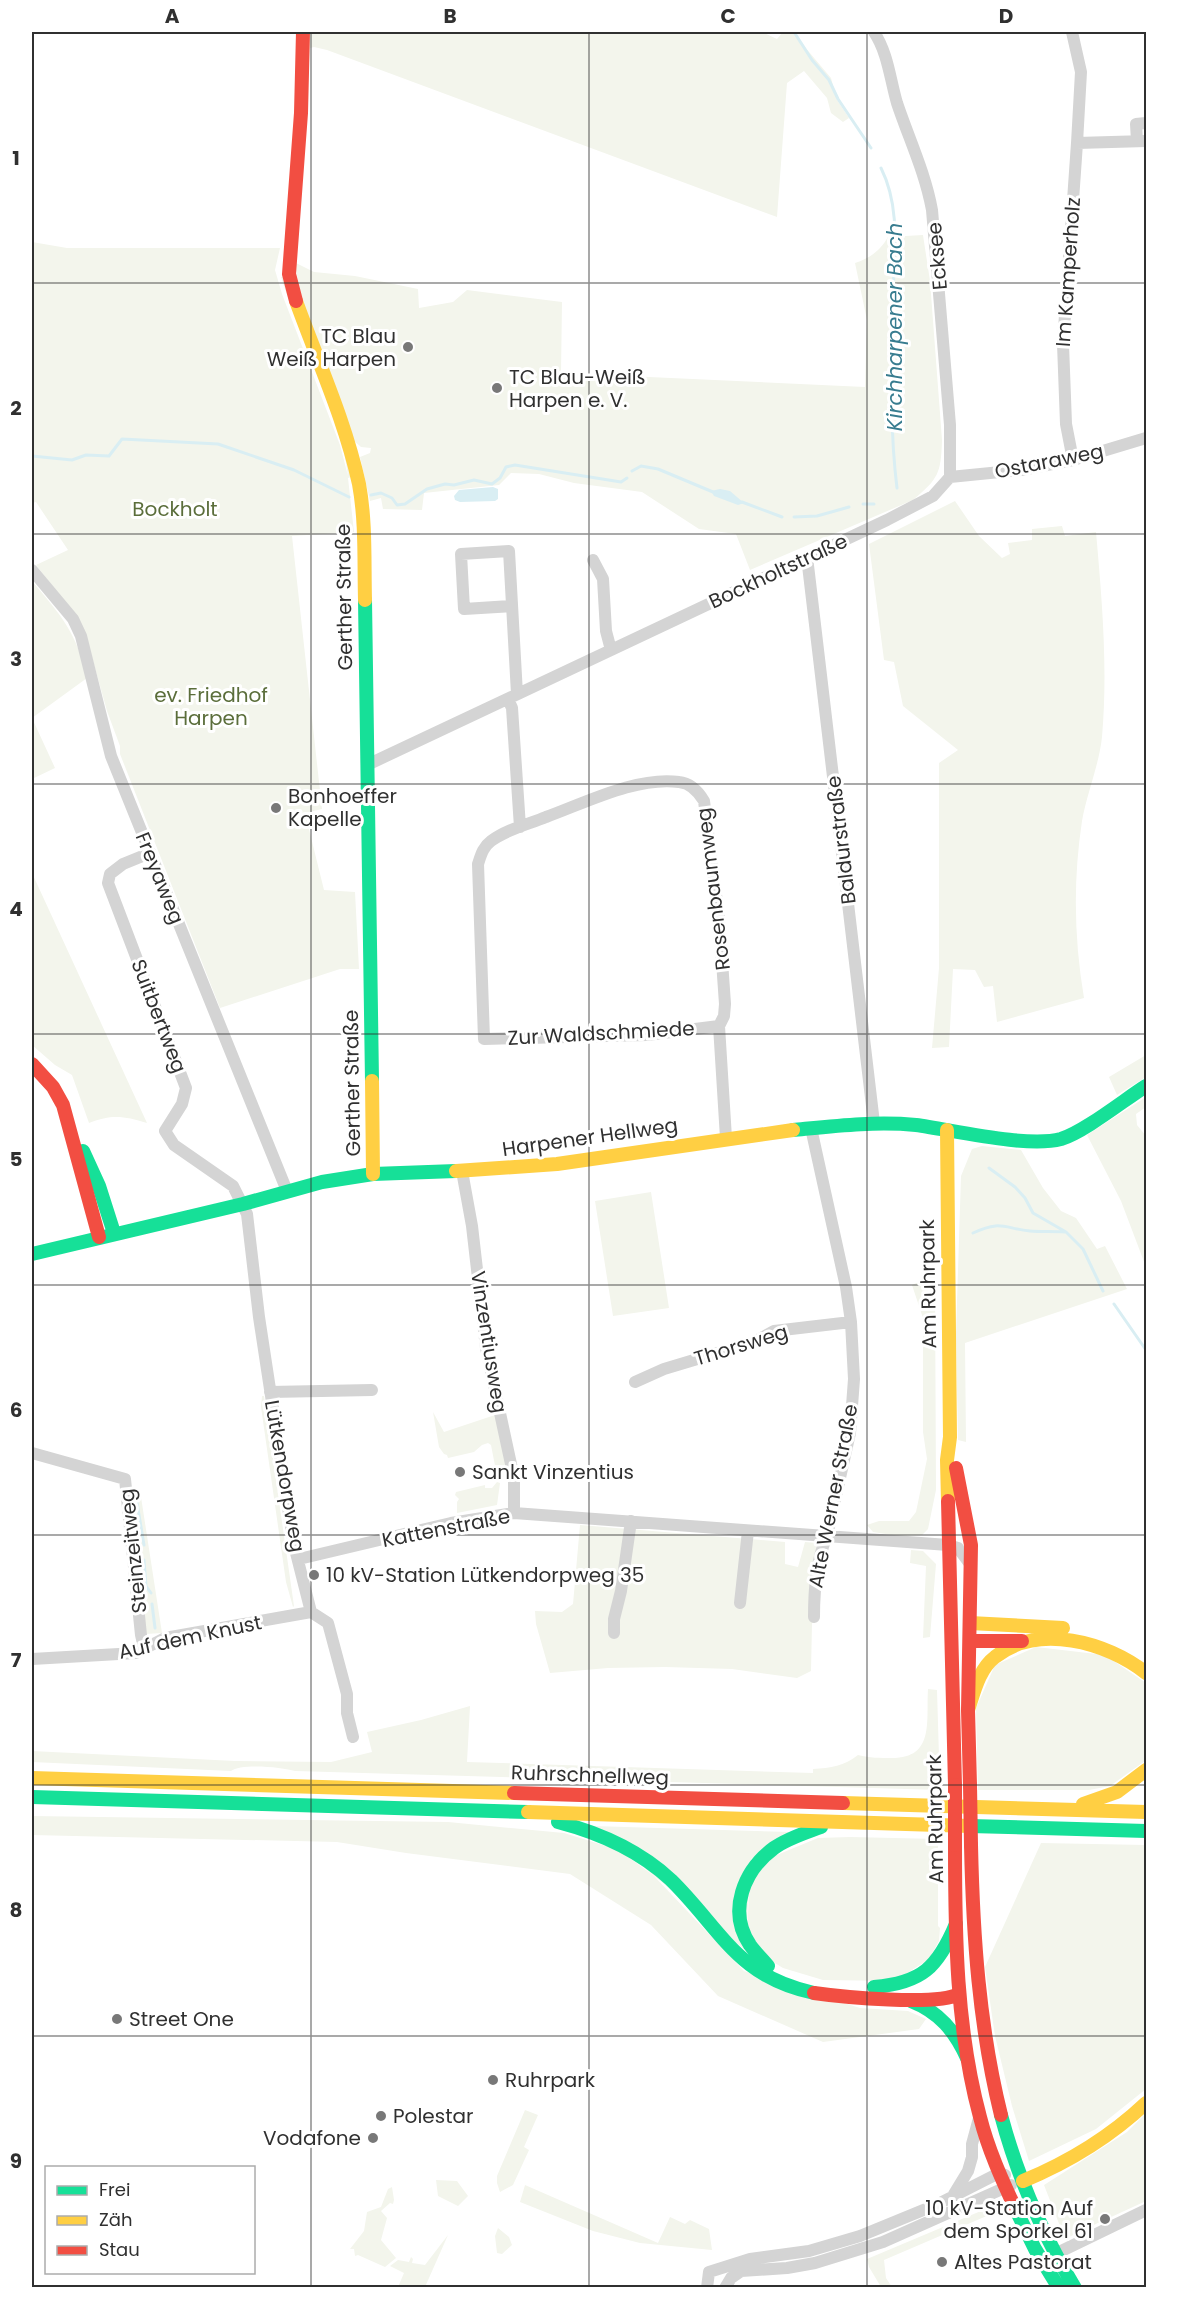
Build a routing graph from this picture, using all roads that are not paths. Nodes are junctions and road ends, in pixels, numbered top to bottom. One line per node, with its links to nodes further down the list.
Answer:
1 (303, 32): 16 (main road, Gerther Straße)
2 (874, 32): 9 (street, Ecksee)
3 (1072, 32): 6 (street, Im Kamperholz)
4 (1146, 123): 5 (street)
5 (1142, 141): 6 (street)
6 (1077, 143): 8 (street, Im Kamperholz)
7 (1146, 438): 8 (street, Ostaraweg)
8 (1073, 460): 9 (street, Ostaraweg)
9 (950, 477): 10 (street, Bockholtstraße)
10 (807, 557): 14 (street, Bockholtstraße); 24 (street, Baldurstraße)
11 (593, 560): 14 (street)
12 (32, 570): 18 (street, Freyaweg)
13 (512, 606): 13 (street); 15 (street)
14 (611, 650): 15 (street, Bockholtstraße)
15 (512, 696): 16 (street, Bockholtstraße); 17 (street)
16 (367, 765): 29 (main road, Gerther Straße)
17 (520, 827): 19 (street, Rosenbaumweg); 20 (street, Rosenbaumweg)
18 (150, 853): 30 (street, Freyaweg); 31 (street, Suitbertweg)
19 (718, 1026): 20 (street, Zur Waldschmiede); 27 (street, Rosenbaumweg)
20 (484, 1038)
21 (32, 1064): 23 (main road)
22 (1146, 1086): 26 (main road, Harpener Hellweg)
23 (67, 1119): 32 (main road); 33 (main road)
24 (874, 1123): 25 (main road, Harpener Hellweg); 26 (main road, Harpener Hellweg)
25 (811, 1128): 27 (main road, Harpener Hellweg); 35 (street, Alte Werner Straße)
26 (947, 1130): 39 (main road, Am Ruhrpark)
27 (726, 1138): 28 (main road, Harpener Hellweg)
28 (462, 1171): 29 (main road, Harpener Hellweg); 42 (street, Vinzentiusweg)
29 (373, 1174): 30 (main road, Harpener Hellweg)
30 (287, 1191): 31 (main road, Harpener Hellweg)
31 (243, 1204): 32 (main road, Harpener Hellweg); 38 (street, Lütkendorpweg)
32 (114, 1233): 33 (main road, Harpener Hellweg)
33 (99, 1237): 34 (main road, Harpener Hellweg)
34 (32, 1254)
35 (851, 1322): 36 (street, Thorsweg); 45 (street, Alte Werner Straße)
36 (634, 1382)
37 (372, 1390): 38 (street)
38 (270, 1392): 47 (street, Lütkendorpweg)
39 (950, 1437): 41 (main road, Am Ruhrpark); 46 (main road, Am Ruhrpark)
40 (32, 1454): 58 (street, Steinzeitweg)
41 (964, 1507): 46 (street); 48 (main road, Am Ruhrpark)
42 (514, 1513): 43 (street, Kattenstraße); 47 (street, Kattenstraße)
43 (631, 1521): 44 (street, Kattenstraße); 54 (street)
44 (748, 1531): 45 (street, Kattenstraße); 49 (street)
45 (827, 1536): 46 (street, Kattenstraße); 51 (street, Alte Werner Straße)
46 (948, 1545): 48 (street); 57 (main road, Am Ruhrpark)
47 (299, 1559): 50 (street, Lütkendorpweg)
48 (971, 1565): 52 (main road, Am Ruhrpark)
49 (740, 1603)
50 (311, 1611): 58 (street, Auf dem Knust); 62 (street, Lütkendorpweg)
51 (814, 1617)
52 (970, 1623): 53 (main road); 55 (main road, Am Ruhrpark); 57 (main road)
53 (1078, 1628)
54 (614, 1633)
55 (970, 1641): 56 (main road); 57 (main road); 61 (main road, Am Ruhrpark)
56 (1038, 1641): 60 (main road); 61 (main road)
57 (951, 1644): 71 (main road, Am Ruhrpark, bridge)
58 (144, 1648): 59 (street, Auf dem Knust)
59 (32, 1659)
60 (1146, 1673)
61 (968, 1710): 72 (main road, Am Ruhrpark, bridge)
62 (353, 1737)
63 (1146, 1770): 66 (main road)
64 (32, 1778): 66 (main road, Ruhrschnellweg)
65 (32, 1797): 67 (main road, Ruhrschnellweg)
66 (1044, 1809): 68 (main road, Ruhrschnellweg)
67 (503, 1812): 69 (main road, Ruhrschnellweg); 74 (main road)
68 (1146, 1812)
69 (854, 1823): 70 (main road, Ruhrschnellweg); 71 (main road)
70 (1146, 1831)
71 (956, 1924): 73 (main road, Am Ruhrpark)
72 (976, 1972): 73 (main road); 79 (main road, Am Ruhrpark)
73 (959, 1994): 74 (main road); 75 (main road, Am Ruhrpark)
74 (897, 1999): 75 (main road)
75 (967, 2058): 77 (main road, Am Ruhrpark)
76 (1146, 2103): 79 (main road)
77 (979, 2117): 78 (main road, Am Ruhrpark); 81 (street)
78 (999, 2173): 79 (street); 80 (main road, Am Ruhrpark); 81 (street)
79 (1023, 2181): 80 (street); 83 (main road, Am Ruhrpark)
80 (1005, 2187): 84 (main road, Am Ruhrpark); 86 (street)
81 (952, 2197): 85 (street)
82 (1146, 2210): 83 (street)
83 (1056, 2254): 84 (street); 88 (main road, Am Ruhrpark)
84 (1041, 2259): 87 (main road, Am Ruhrpark)
85 (707, 2288)
86 (725, 2288)
87 (1059, 2288)
88 (1075, 2288)

